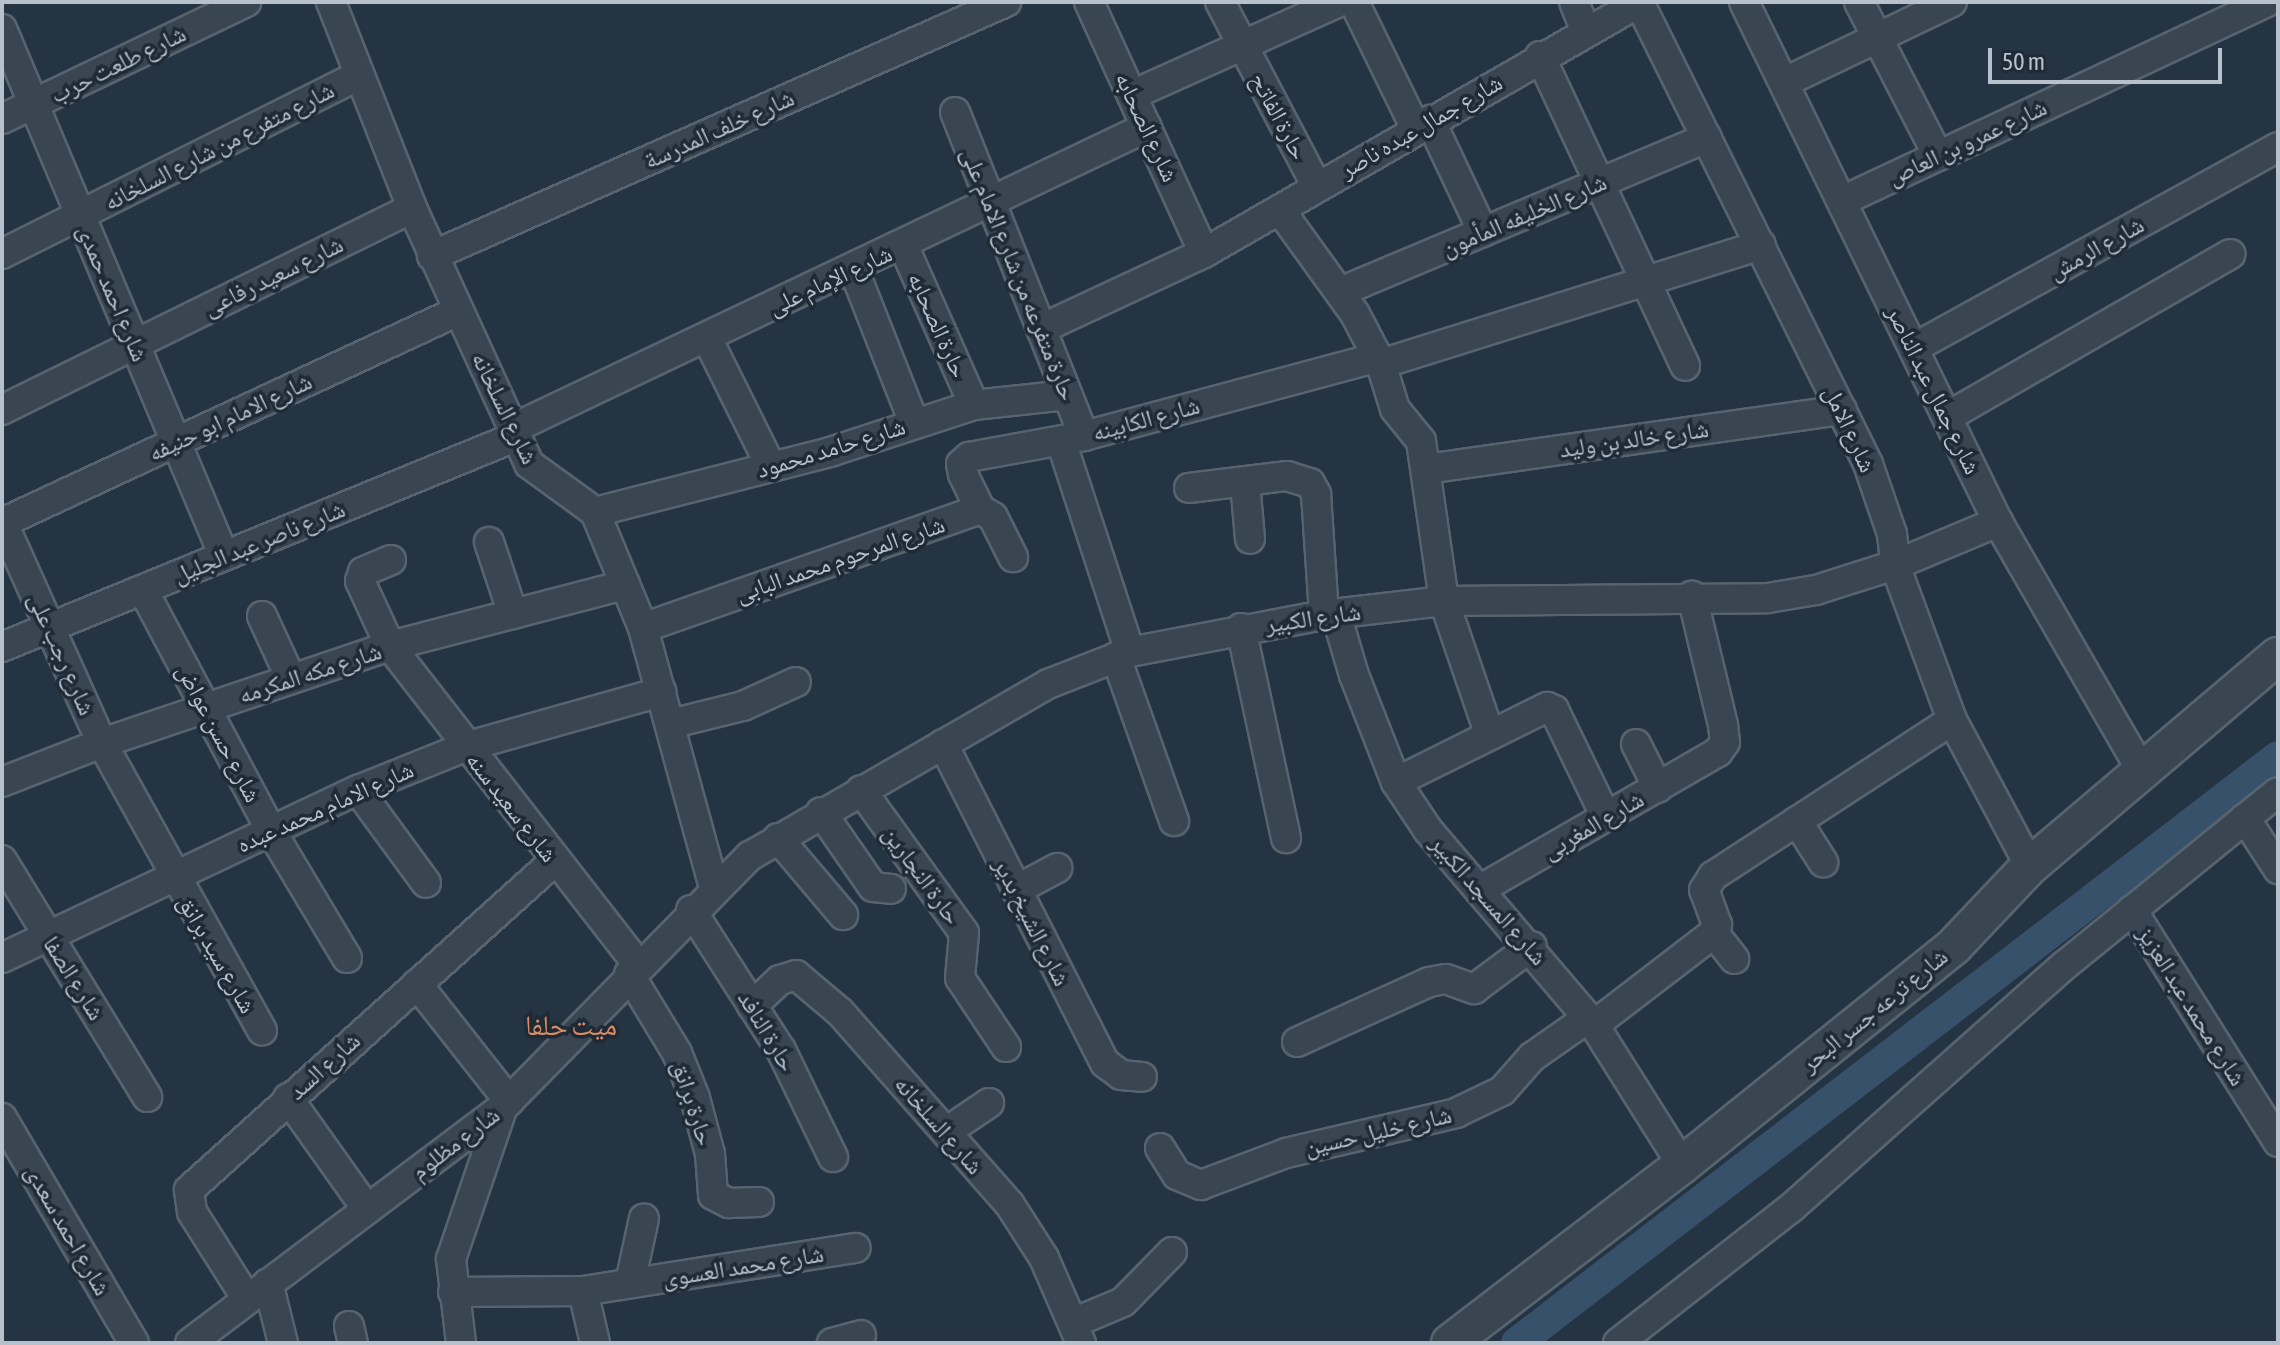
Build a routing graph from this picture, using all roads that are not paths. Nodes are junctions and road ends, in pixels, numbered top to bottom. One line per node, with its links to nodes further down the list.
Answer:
1 (246, 2): 22 (street, شارع طلعت حرب)
2 (331, 2): 19 (street, شارع السلخانه)
3 (1006, 2): 43 (street, شارع خلف المدرسة)
4 (1089, 2): 21 (street, شارع الصحابه)
5 (1220, 2): 17 (street, حارة الفاتح)
6 (1339, 2): 17 (street)
7 (1354, 2): 25 (street)
8 (1574, 2): 15 (street)
9 (1639, 2): 15 (street, شارع جمال عبده ناصر); 27 (street, شارع الامل)
10 (1744, 2): 20 (street, شارع جمال عبد الناصر)
11 (1859, 2): 16 (street)
12 (1952, 2): 16 (street)
13 (2266, 2): 29 (street, شارع عمرو بن العاص)
14 (2, 29): 22 (street, شارع احمد حمدى)
15 (1586, 31): 18 (street, شارع جمال عبده ناصر)
16 (1877, 37): 20 (street); 29 (street)
17 (1242, 45): 21 (street); 31 (street, حارة الفاتح)
18 (1540, 56): 25 (street, شارع جمال عبده ناصر); 30 (street)
19 (357, 76): 34 (street, شارع السلخانه); 36 (street, شارع متفرع من شارع السلخانه)
20 (1785, 82): 32 (street, شارع جمال عبد الناصر)
21 (1132, 95): 26 (street, شارع الصحابه)
22 (34, 105): 24 (street, شارع طلعت حرب); 36 (street, شارع احمد حمدى)
23 (955, 112): 33 (street, حارة متفرعه من شارع الامام على)
24 (2, 119)
25 (1423, 124): 31 (street, شارع جمال عبده ناصر); 37 (street)
26 (1147, 127): 33 (street, شارع الإمام على); 40 (street, شارع الصحابه)
27 (1707, 138): 30 (street, شارع الخليفه المأمون); 39 (street, شارع الامل)
28 (2278, 147): 51 (street, شارع الرمش)
29 (1938, 156): 32 (street, شارع عمرو بن العاص)
30 (1599, 183): 37 (street, شارع الخليفه المأمون); 45 (street)
31 (1317, 187): 35 (street, شارع جمال عبده ناصر)
32 (1842, 201): 51 (street, شارع جمال عبد الناصر)
33 (991, 203): 38 (street, شارع الإمام على); 48 (street, حارة متفرعه من شارع الامام على)
34 (412, 208): 43 (street, شارع السلخانه); 50 (street, شارع سعيد رفاعى)
35 (1280, 210): 40 (street, شارع جمال عبده ناصر); 46 (street)
36 (80, 215): 41 (street, شارع متفرع من شارع السلخانه); 50 (street, شارع احمد حمدى)
37 (1483, 232): 46 (street, شارع الخليفه المأمون)
38 (903, 245): 44 (street, شارع الإمام على); 55 (street, حارة الصحابه)
39 (1761, 245): 45 (street, شارع الكابينه); 57 (street, شارع الامل)
40 (1204, 253): 48 (street, شارع جمال عبده ناصر)
41 (2, 254)
42 (2231, 254): 58 (street)
43 (432, 256): 47 (street, شارع السلخانه)
44 (853, 268): 49 (street, شارع الإمام على); 59 (street)
45 (1646, 283): 52 (street, شارع الكابينه); 53 (street)
46 (1340, 292): 52 (street)
47 (458, 311): 60 (street, شارع السلخانه); 62 (street, شارع الامام ابو حنيفه)
48 (1041, 329): 54 (street, حارة متفرعه من شارع الامام على)
49 (707, 338): 60 (street, شارع الإمام على); 63 (street)
50 (135, 344): 56 (street, شارع سعيد رفاعى); 62 (street, شارع احمد حمدى)
51 (1914, 348): 58 (street, شارع جمال عبد الناصر)
52 (1380, 361): 61 (street, شارع الكابينه); 64 (street)
53 (1685, 366)
54 (1067, 395): 55 (street, شارع حامد محمود); 61 (street, حارة متفرعه من شارع الامام على)
55 (974, 405): 59 (street, شارع حامد محمود)
56 (2, 410)
57 (1842, 410): 64 (street, شارع خالد بن وليد); 76 (street, شارع الامل)
58 (1947, 417): 70 (street, شارع جمال عبد الناصر)
59 (914, 423): 63 (street, شارع حامد محمود)
60 (513, 433): 68 (street, شارع السلخانه); 73 (street, شارع ناصر عبد الجليل)
61 (1073, 439): 67 (street, شارع الكابينه); 89 (street, حارة متفرعه من شارع الامام على)
62 (176, 443): 69 (street, شارع الامام ابو حنيفه); 73 (street, شارع احمد حمدى)
63 (771, 467): 68 (street, شارع حامد محمود)
64 (1427, 469): 80 (street)
65 (1245, 482): 66 (street); 71 (street); 82 (street, شارع المسجد الكبير)
66 (1189, 488)
67 (980, 509): 74 (street); 85 (street, شارع المرحوم محمد البابى)
68 (595, 512): 77 (street)
69 (2, 522): 84 (street, شارع رجب على)
70 (1998, 522): 76 (street, شارع الكبير); 102 (street, شارع جمال عبد الناصر)
71 (1250, 539)
72 (489, 542): 81 (street)
73 (224, 556): 78 (street, شارع ناصر عبد الجليل)
74 (1013, 557)
75 (391, 560): 87 (street, شارع سعيد سنه)
76 (1895, 565): 79 (street, شارع الكبير); 95 (street, شارع الامل)
77 (625, 585): 81 (street, شارع مكه المكرمه); 85 (street)
78 (143, 590): 84 (street, شارع ناصر عبد الجليل); 94 (street, شارع حسن عواض)
79 (1692, 596): 80 (street, شارع الكبير); 105 (street, شارع المغربى)
80 (1444, 601): 82 (street, شارع الكبير); 97 (street)
81 (513, 614): 87 (street, شارع مكه المكرمه)
82 (1330, 615): 86 (street, شارع الكبير); 104 (street, شارع المسجد الكبير)
83 (262, 616): 91 (street)
84 (49, 628): 88 (street, شارع ناصر عبد الجليل); 98 (street, شارع رجب على)
85 (643, 628): 93 (street)
86 (1241, 628): 89 (street, شارع الكبير); 116 (street)
87 (390, 646): 91 (street, شارع مكه المكرمه); 101 (street, شارع سعيد سنه)
88 (2, 647)
89 (1123, 654): 99 (street, شارع الكبير); 112 (street, حارة متفرعه من شارع الامام على)
90 (2278, 656): 102 (street, شارع ترعه جسر البحر)
91 (291, 679): 94 (street, شارع مكه المكرمه)
92 (796, 682): 96 (street)
93 (661, 692): 96 (street); 101 (street, شارع الامام محمد عبده)
94 (205, 707): 98 (street, شارع مكه المكرمه); 114 (street, شارع حسن عواض)
95 (1952, 720): 113 (street); 120 (street, شارع الامل)
96 (670, 724): 125 (street)
97 (1490, 735): 104 (street); 110 (street)
98 (102, 743): 103 (street, شارع مكه المكرمه); 123 (street, شارع رجب على)
99 (943, 744): 107 (street, شارع الكبير); 127 (street, شارع الشيخ بدير)
100 (1636, 744): 105 (street)
101 (465, 747): 106 (street, شارع الامام محمد عبده); 118 (street, شارع سعيد سنه)
102 (2141, 770): 120 (street, شارع ترعه جسر البحر)
103 (2, 782)
104 (1396, 782): 128 (street, شارع المسجد الكبير)
105 (1658, 788): 110 (street, شارع المغربى)
106 (358, 790): 114 (street, شارع الامام محمد عبده); 124 (street)
107 (861, 790): 109 (street, شارع الكبير); 144 (street, حارة النجارين)
108 (2278, 792): 111 (street)
109 (821, 812): 115 (street, شارع الكبير); 126 (street)
110 (1606, 817): 128 (street, شارع المغربى)
111 (2245, 818): 122 (street); 130 (street)
112 (1174, 821)
113 (1797, 821): 119 (street); 132 (street)
114 (271, 831): 123 (street, شارع الامام محمد عبده); 136 (street, شارع حسن عواض)
115 (778, 838): 125 (street, شارع الكبير); 131 (street)
116 (1286, 838)
117 (2, 860): 133 (street, شارع الصفا)
118 (555, 860): 138 (street, شارع سعيد سنه); 139 (street, شارع السد)
119 (1823, 862)
120 (2030, 866): 155 (street, شارع ترعه جسر البحر)
121 (1057, 868): 127 (street)
122 (2278, 869)
123 (173, 876): 133 (street, شارع الامام محمد عبده); 142 (street, شارع سيد برانق)
124 (426, 883)
125 (714, 888): 129 (street, شارع الكبير)
126 (891, 889)
127 (1016, 890): 145 (street, شارع الشيخ بدير)
128 (1479, 890): 134 (street, شارع المسجد الكبير)
129 (691, 910): 138 (street, شارع مظلوم); 140 (street, حارة النافد)
130 (2132, 910): 152 (street, شارع محمد عبد العزيز); 167 (street)
131 (843, 915)
132 (1714, 933): 137 (street); 141 (street, شارع خليل حسين)
133 (47, 934): 135 (street, شارع الامام محمد عبده); 146 (street, شارع الصفا)
134 (1532, 946): 141 (street, شارع المسجد الكبير); 143 (street)
135 (2, 958)
136 (347, 958)
137 (1734, 959)
138 (634, 970): 149 (street, شارع مظلوم); 156 (street, حارة برانق)
139 (417, 984): 147 (street, شارع السد); 149 (street)
140 (752, 1006): 151 (street, شارع السلخانه); 154 (street, حارة النافد)
141 (1591, 1022): 153 (street, شارع خليل حسين); 155 (street, شارع المسجد الكبير)
142 (262, 1031)
143 (1297, 1042)
144 (1006, 1047)
145 (1142, 1077)
146 (147, 1097)
147 (288, 1098): 157 (street); 162 (street, شارع السد)
148 (989, 1103): 151 (street)
149 (506, 1104): 157 (street, شارع مظلوم); 164 (street)
150 (2, 1118): 168 (street, شارع احمد سعدى)
151 (946, 1132): 166 (street, شارع السلخانه)
152 (2278, 1142)
153 (1160, 1148)
154 (833, 1157)
155 (1682, 1165): 174 (street, شارع ترعه جسر البحر)
156 (759, 1202)
157 (367, 1209): 162 (street, شارع مظلوم)
158 (644, 1218): 161 (street, شارع محمد العسوى)
159 (856, 1248): 161 (street, شارع محمد العسوى)
160 (1172, 1252): 166 (street)
161 (630, 1283): 163 (street, شارع محمد العسوى)
162 (258, 1291): 169 (street, شارع مظلوم); 170 (street)
163 (583, 1291): 164 (street, شارع محمد العسوى); 172 (street)
164 (453, 1292): 171 (street)
165 (861, 1335): 173 (street)
166 (1076, 1338)
167 (1625, 1341)
168 (134, 1343)
169 (190, 1343)
170 (283, 1343)
171 (461, 1343)
172 (595, 1343)
173 (832, 1343)
174 (1450, 1343)

